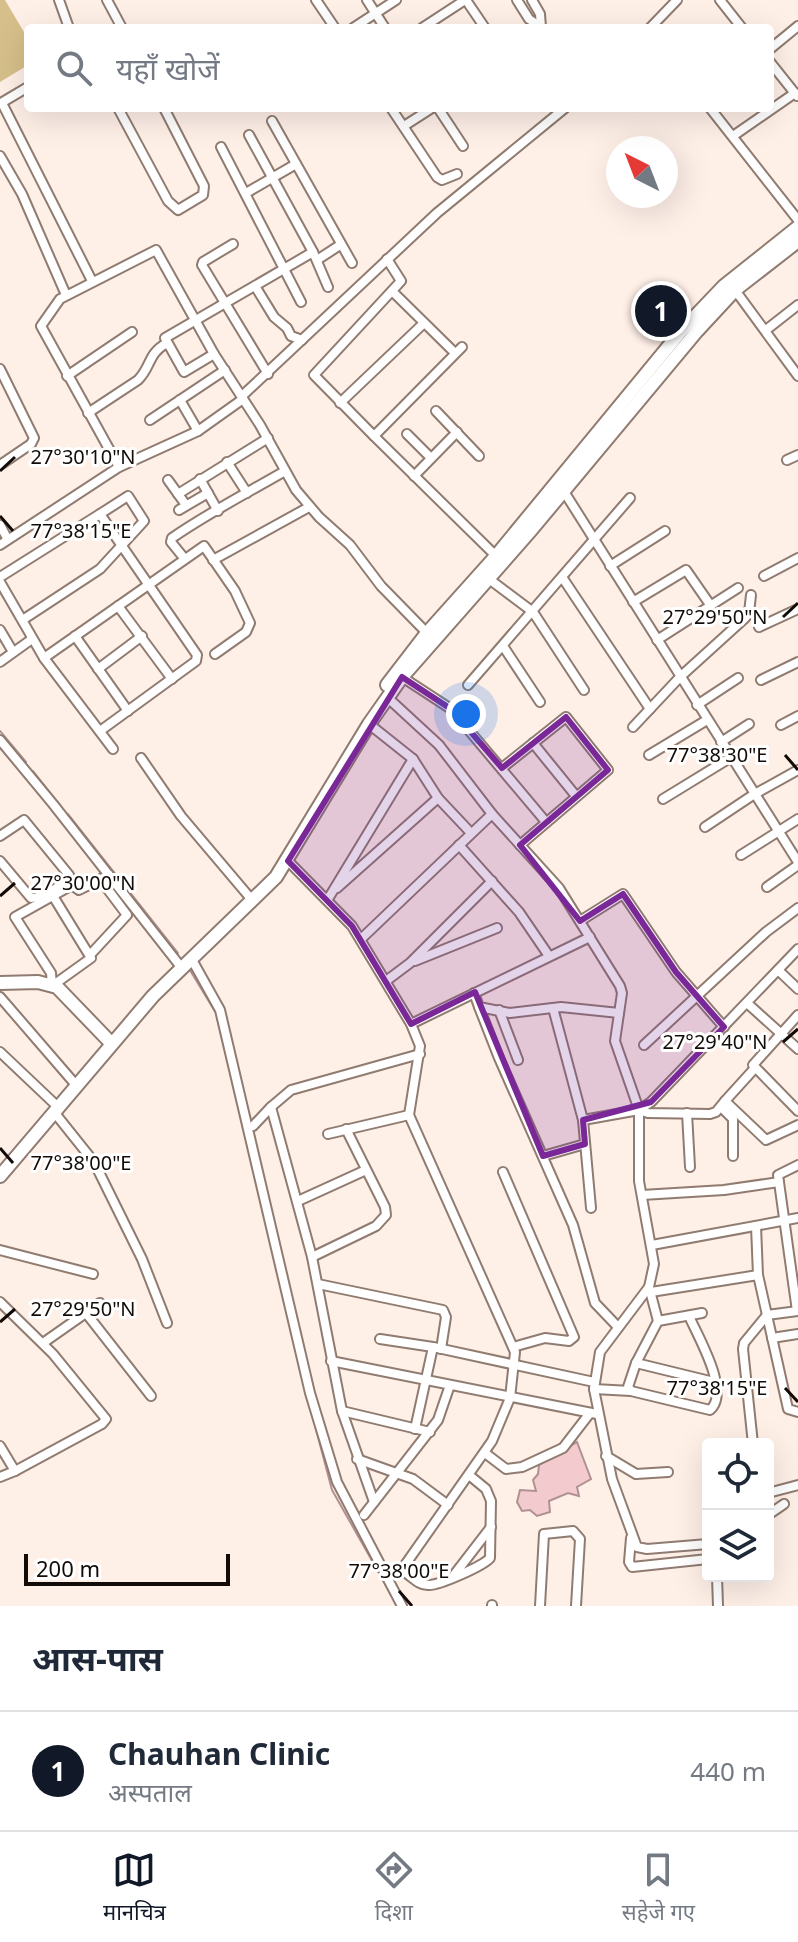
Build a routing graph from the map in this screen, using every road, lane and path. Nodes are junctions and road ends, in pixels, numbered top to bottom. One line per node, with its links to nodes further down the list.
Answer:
1 (59, 0): 12 (street)
2 (107, 0): 13 (street)
3 (316, 0): 14 (street)
4 (367, 0): 11 (street)
5 (396, 0): 11 (street)
6 (465, 0): 17 (street); 18 (street)
7 (517, 0): 19 (street)
8 (532, 0): 20 (street)
9 (677, 0): 21 (street)
10 (720, 0): 22 (street)
11 (375, 13): 15 (street); 16 (street)
12 (68, 24)
13 (120, 24)
14 (332, 24)
15 (359, 24)
16 (382, 24)
17 (432, 24)
18 (482, 24)
19 (536, 24)
20 (541, 24)
21 (654, 24)
22 (739, 24)
23 (798, 26): 24 (street)
24 (774, 46)
25 (774, 67): 27 (street)
26 (24, 89): 28 (street)
27 (797, 95): 29 (street)
28 (1, 103): 58 (street)
29 (774, 110)
30 (120, 112): 31 (street)
31 (166, 112)
32 (394, 112): 39 (street)
33 (426, 112): 39 (street)
34 (441, 112): 42 (street)
35 (560, 112): 55 (street)
36 (713, 112): 41 (street)
37 (770, 112): 41 (street)
38 (272, 121): 45 (street)
39 (404, 126): 46 (street)
40 (249, 135): 47 (street)
41 (733, 136): 49 (street)
42 (463, 146)
43 (221, 147): 48 (street)
44 (0, 156): 63 (street)
45 (296, 164): 47 (street); 53 (street)
46 (457, 174)
47 (271, 178): 48 (street); 54 (street)
48 (246, 193): 57 (street)
49 (798, 220)
50 (798, 227): 114 (main road)
51 (798, 241): 61 (main road)
52 (233, 244): 65 (street)
53 (340, 245): 54 (street); 56 (street)
54 (315, 256): 57 (street); 60 (street)
55 (387, 259): 62 (street); 71 (street)
56 (352, 263)
57 (284, 270): 59 (street); 64 (street)
58 (92, 281): 63 (street); 67 (street)
59 (255, 286): 65 (street); 71 (street)
60 (328, 287)
61 (735, 290): 69 (street); 101 (main road)
62 (392, 291): 68 (street); 81 (street)
63 (66, 295): 77 (street)
64 (301, 302)
65 (224, 304): 67 (street); 76 (street)
66 (798, 305): 69 (street)
67 (195, 320): 72 (street); 73 (street)
68 (424, 323): 81 (street); 88 (street)
69 (766, 330): 78 (street)
70 (132, 332): 77 (street)
71 (302, 340): 76 (street)
72 (167, 343): 73 (street); 83 (street)
73 (214, 354): 75 (street)
74 (0, 369): 94 (street)
75 (225, 370): 79 (street); 80 (street)
76 (268, 374): 79 (street)
77 (67, 376): 83 (street)
78 (798, 376)
79 (243, 398): 85 (street); 89 (street)
80 (180, 400): 84 (street); 85 (street)
81 (340, 403): 88 (street)
82 (436, 411): 86 (street)
83 (88, 413): 96 (street)
84 (150, 420)
85 (198, 431): 96 (street)
86 (457, 432): 91 (street); 92 (street)
87 (407, 434): 92 (street)
88 (374, 436): 98 (street)
89 (268, 438): 95 (street); 97 (street)
90 (798, 455): 93 (street)
91 (479, 456)
92 (431, 458): 98 (street)
93 (787, 460)
94 (1, 461)
95 (227, 462): 99 (street); 103 (street)
96 (119, 467): 112 (street)
97 (285, 471): 103 (street); 106 (street)
98 (414, 476): 114 (street)
99 (200, 479): 102 (street); 104 (street)
100 (168, 480): 104 (street)
101 (563, 490): 111 (street); 121 (main road)
102 (208, 493): 104 (street); 107 (street)
103 (247, 493): 107 (street)
104 (178, 494)
105 (630, 498): 111 (street)
106 (309, 507): 116 (street); 134 (street)
107 (218, 511): 115 (street)
108 (100, 514): 113 (street); 113 (street); 122 (street)
109 (0, 525): 112 (street)
110 (665, 531): 118 (street)
111 (593, 539): 118 (street); 120 (street)
112 (3, 541)
113 (122, 544): 123 (street); 131 (street)
114 (496, 556): 134 (main road)
115 (184, 558): 116 (street); 123 (street)
116 (213, 560): 141 (street)
117 (797, 561): 119 (street)
118 (610, 566): 126 (street)
119 (764, 576)
120 (562, 577): 130 (street); 156 (street)
121 (489, 579): 130 (street); 146 (main road)
122 (0, 580): 131 (street)
123 (148, 584): 127 (street); 149 (street)
124 (738, 588): 128 (street)
125 (751, 595): 147 (street)
126 (633, 602): 128 (street); 138 (street)
127 (118, 606): 135 (street); 136 (street)
128 (711, 606): 138 (street)
129 (798, 609): 132 (street)
130 (533, 612): 139 (street); 152 (street)
131 (24, 619): 137 (street)
132 (759, 627)
133 (0, 630): 140 (street)
134 (427, 633): 196 (main road)
135 (75, 636): 142 (street); 145 (street)
136 (142, 636): 145 (street); 149 (street)
137 (32, 639): 140 (street); 142 (street)
138 (657, 640): 147 (street)
139 (503, 646): 151 (street); 154 (street)
140 (13, 652): 143 (street)
141 (215, 654)
142 (44, 658): 164 (street)
143 (0, 662)
144 (798, 662): 150 (street)
145 (98, 669): 157 (street)
146 (402, 677): 153 (main road); 173 (street)
147 (680, 677): 155 (street); 156 (street)
148 (738, 678): 155 (street)
149 (172, 679): 157 (street)
150 (761, 680)
151 (468, 685)
152 (584, 690)
153 (388, 698): 160 (main road); 179 (street)
154 (540, 702)
155 (697, 705): 159 (street)
156 (650, 709): 163 (street)
157 (128, 711): 164 (street)
158 (798, 716): 162 (street)
159 (707, 720): 166 (street); 169 (street)
160 (369, 724): 172 (street); 190 (main road)
161 (749, 724): 166 (street)
162 (781, 725)
163 (633, 727)
164 (100, 731): 168 (street)
165 (0, 740): 192 (street)
166 (721, 742): 171 (street)
167 (533, 743): 173 (street); 176 (street); 176 (street)
168 (113, 749)
169 (649, 755)
170 (141, 758): 196 (street)
171 (730, 758): 175 (street); 178 (street)
172 (413, 759): 177 (street); 198 (street)
173 (502, 768): 181 (street)
174 (798, 770): 175 (street)
175 (753, 795): 182 (street); 183 (street)
176 (576, 796): 181 (street)
177 (438, 798): 184 (street); 198 (street)
178 (663, 799)
179 (492, 814): 184 (street); 187 (street)
180 (798, 819): 183 (street)
181 (546, 822): 187 (street)
182 (705, 827)
183 (778, 831): 188 (street); 191 (street)
184 (471, 833): 186 (street)
185 (0, 836): 189 (street)
186 (459, 845): 194 (street); 203 (street)
187 (520, 845): 200 (street)
188 (741, 855)
189 (0, 861)
190 (288, 861): 196 (main road); 198 (street)
191 (798, 864): 195 (street)
192 (109, 875): 193 (street); 207 (street)
193 (100, 879): 197 (street); 205 (street)
194 (492, 881): 206 (street); 208 (street)
195 (767, 887)
196 (257, 895): 207 (main road)
197 (53, 896): 205 (street); 212 (street)
198 (329, 896): 203 (street)
199 (798, 908): 216 (street)
200 (580, 921): 202 (street); 216 (street)
201 (497, 928): 208 (street)
202 (590, 937): 206 (street); 221 (street)
203 (361, 939): 210 (street)
204 (798, 949): 209 (street)
205 (90, 955): 212 (street)
206 (549, 956): 214 (street)
207 (186, 963): 226 (main road); 322 (street)
208 (410, 963): 210 (street)
209 (778, 970): 213 (street); 217 (street)
210 (386, 981): 223 (street)
211 (0, 983): 212 (main road)
212 (52, 986): 226 (main road)
213 (798, 989)
214 (474, 993): 218 (street); 223 (street)
215 (0, 997): 233 (street)
216 (696, 997): 224 (street); 227 (street)
217 (747, 1003): 224 (street); 225 (street)
218 (479, 1007): 220 (street); 247 (street)
219 (553, 1008): 220 (street); 221 (street); 241 (street)
220 (499, 1010): 231 (street)
221 (619, 1013): 237 (street)
222 (798, 1015): 225 (street)
223 (411, 1024): 230 (street)
224 (724, 1027): 237 (street)
225 (781, 1033): 228 (street); 232 (street)
226 (111, 1043): 233 (main road)
227 (644, 1045)
228 (798, 1049)
229 (0, 1052): 236 (street)
230 (420, 1054): 235 (street); 240 (street)
231 (518, 1060)
232 (755, 1068): 234 (street); 238 (street)
233 (76, 1085): 236 (main road)
234 (723, 1104): 239 (street); 242 (street); 248 (street)
235 (271, 1107): 243 (street); 256 (street)
236 (56, 1109): 253 (main road); 276 (street)
237 (639, 1110): 239 (street); 241 (street); 255 (street)
238 (798, 1111)
239 (687, 1113): 250 (street)
240 (409, 1115): 244 (street); 282 (street)
241 (583, 1120): 246 (street)
242 (798, 1125)
243 (253, 1126)
244 (346, 1129): 245 (street); 251 (street)
245 (328, 1134)
246 (585, 1144): 247 (street); 257 (street)
247 (543, 1156): 277 (street)
248 (733, 1156)
249 (798, 1165): 254 (street)
250 (690, 1167)
251 (366, 1170): 256 (street); 263 (street)
252 (503, 1172): 282 (street)
253 (0, 1176)
254 (779, 1182): 255 (street); 259 (street)
255 (642, 1195): 261 (street)
256 (298, 1201): 263 (street)
257 (591, 1208)
258 (798, 1218): 259 (street)
259 (785, 1219): 260 (street); 270 (street)
260 (756, 1226): 261 (street); 265 (street)
261 (652, 1245): 267 (street)
262 (0, 1250): 264 (street)
263 (312, 1257): 266 (street)
264 (93, 1274)
265 (758, 1275): 267 (street); 273 (street)
266 (318, 1284): 283 (street); 284 (street)
267 (650, 1290): 275 (street); 277 (street)
268 (0, 1302): 281 (street)
269 (100, 1303): 271 (street)
270 (798, 1311): 273 (street)
271 (86, 1313): 281 (street); 292 (street)
272 (702, 1313): 274 (street)
273 (767, 1315): 279 (street); 299 (street)
274 (689, 1316): 275 (street); 288 (street)
275 (658, 1321): 285 (street)
276 (167, 1323)
277 (618, 1327): 290 (street)
278 (798, 1334): 279 (street)
279 (772, 1338): 295 (street)
280 (380, 1339): 283 (street)
281 (43, 1343): 304 (street)
282 (513, 1347): 286 (street)
283 (437, 1348): 286 (street); 287 (street)
284 (331, 1361): 287 (street); 294 (street)
285 (636, 1363): 288 (street); 291 (street)
286 (515, 1365): 290 (street); 293 (street)
287 (426, 1380): 289 (street); 297 (street)
288 (718, 1383): 291 (street)
289 (450, 1385): 293 (street); 298 (street)
290 (594, 1386): 291 (street); 296 (street)
291 (631, 1391)
292 (151, 1396)
293 (510, 1398): 296 (street); 301 (street)
294 (342, 1411): 297 (street); 303 (street)
295 (798, 1412)
296 (594, 1414): 301 (street); 302 (street)
297 (415, 1429): 298 (street)
298 (430, 1432): 305 (street)
299 (752, 1438)
300 (0, 1446): 304 (street)
301 (485, 1453): 307 (street)
302 (606, 1456): 306 (street); 317 (street)
303 (357, 1459): 305 (street); 311 (street)
304 (15, 1471): 308 (street)
305 (397, 1472): 311 (street); 313 (street)
306 (668, 1472)
307 (469, 1475): 313 (street); 316 (street)
308 (0, 1477)
309 (798, 1485): 310 (street)
310 (774, 1491)
311 (374, 1502): 315 (street)
312 (784, 1504): 314 (street)
313 (448, 1505): 320 (street)
314 (774, 1511)
315 (364, 1515)
316 (491, 1527): 320 (street); 320 (street)
317 (631, 1534): 318 (street); 319 (street)
318 (702, 1544)
319 (702, 1560)
320 (453, 1576)
321 (717, 1582): 325 (street)
322 (402, 1606)
323 (540, 1606): 324 (street)
324 (576, 1606)
325 (718, 1606)

